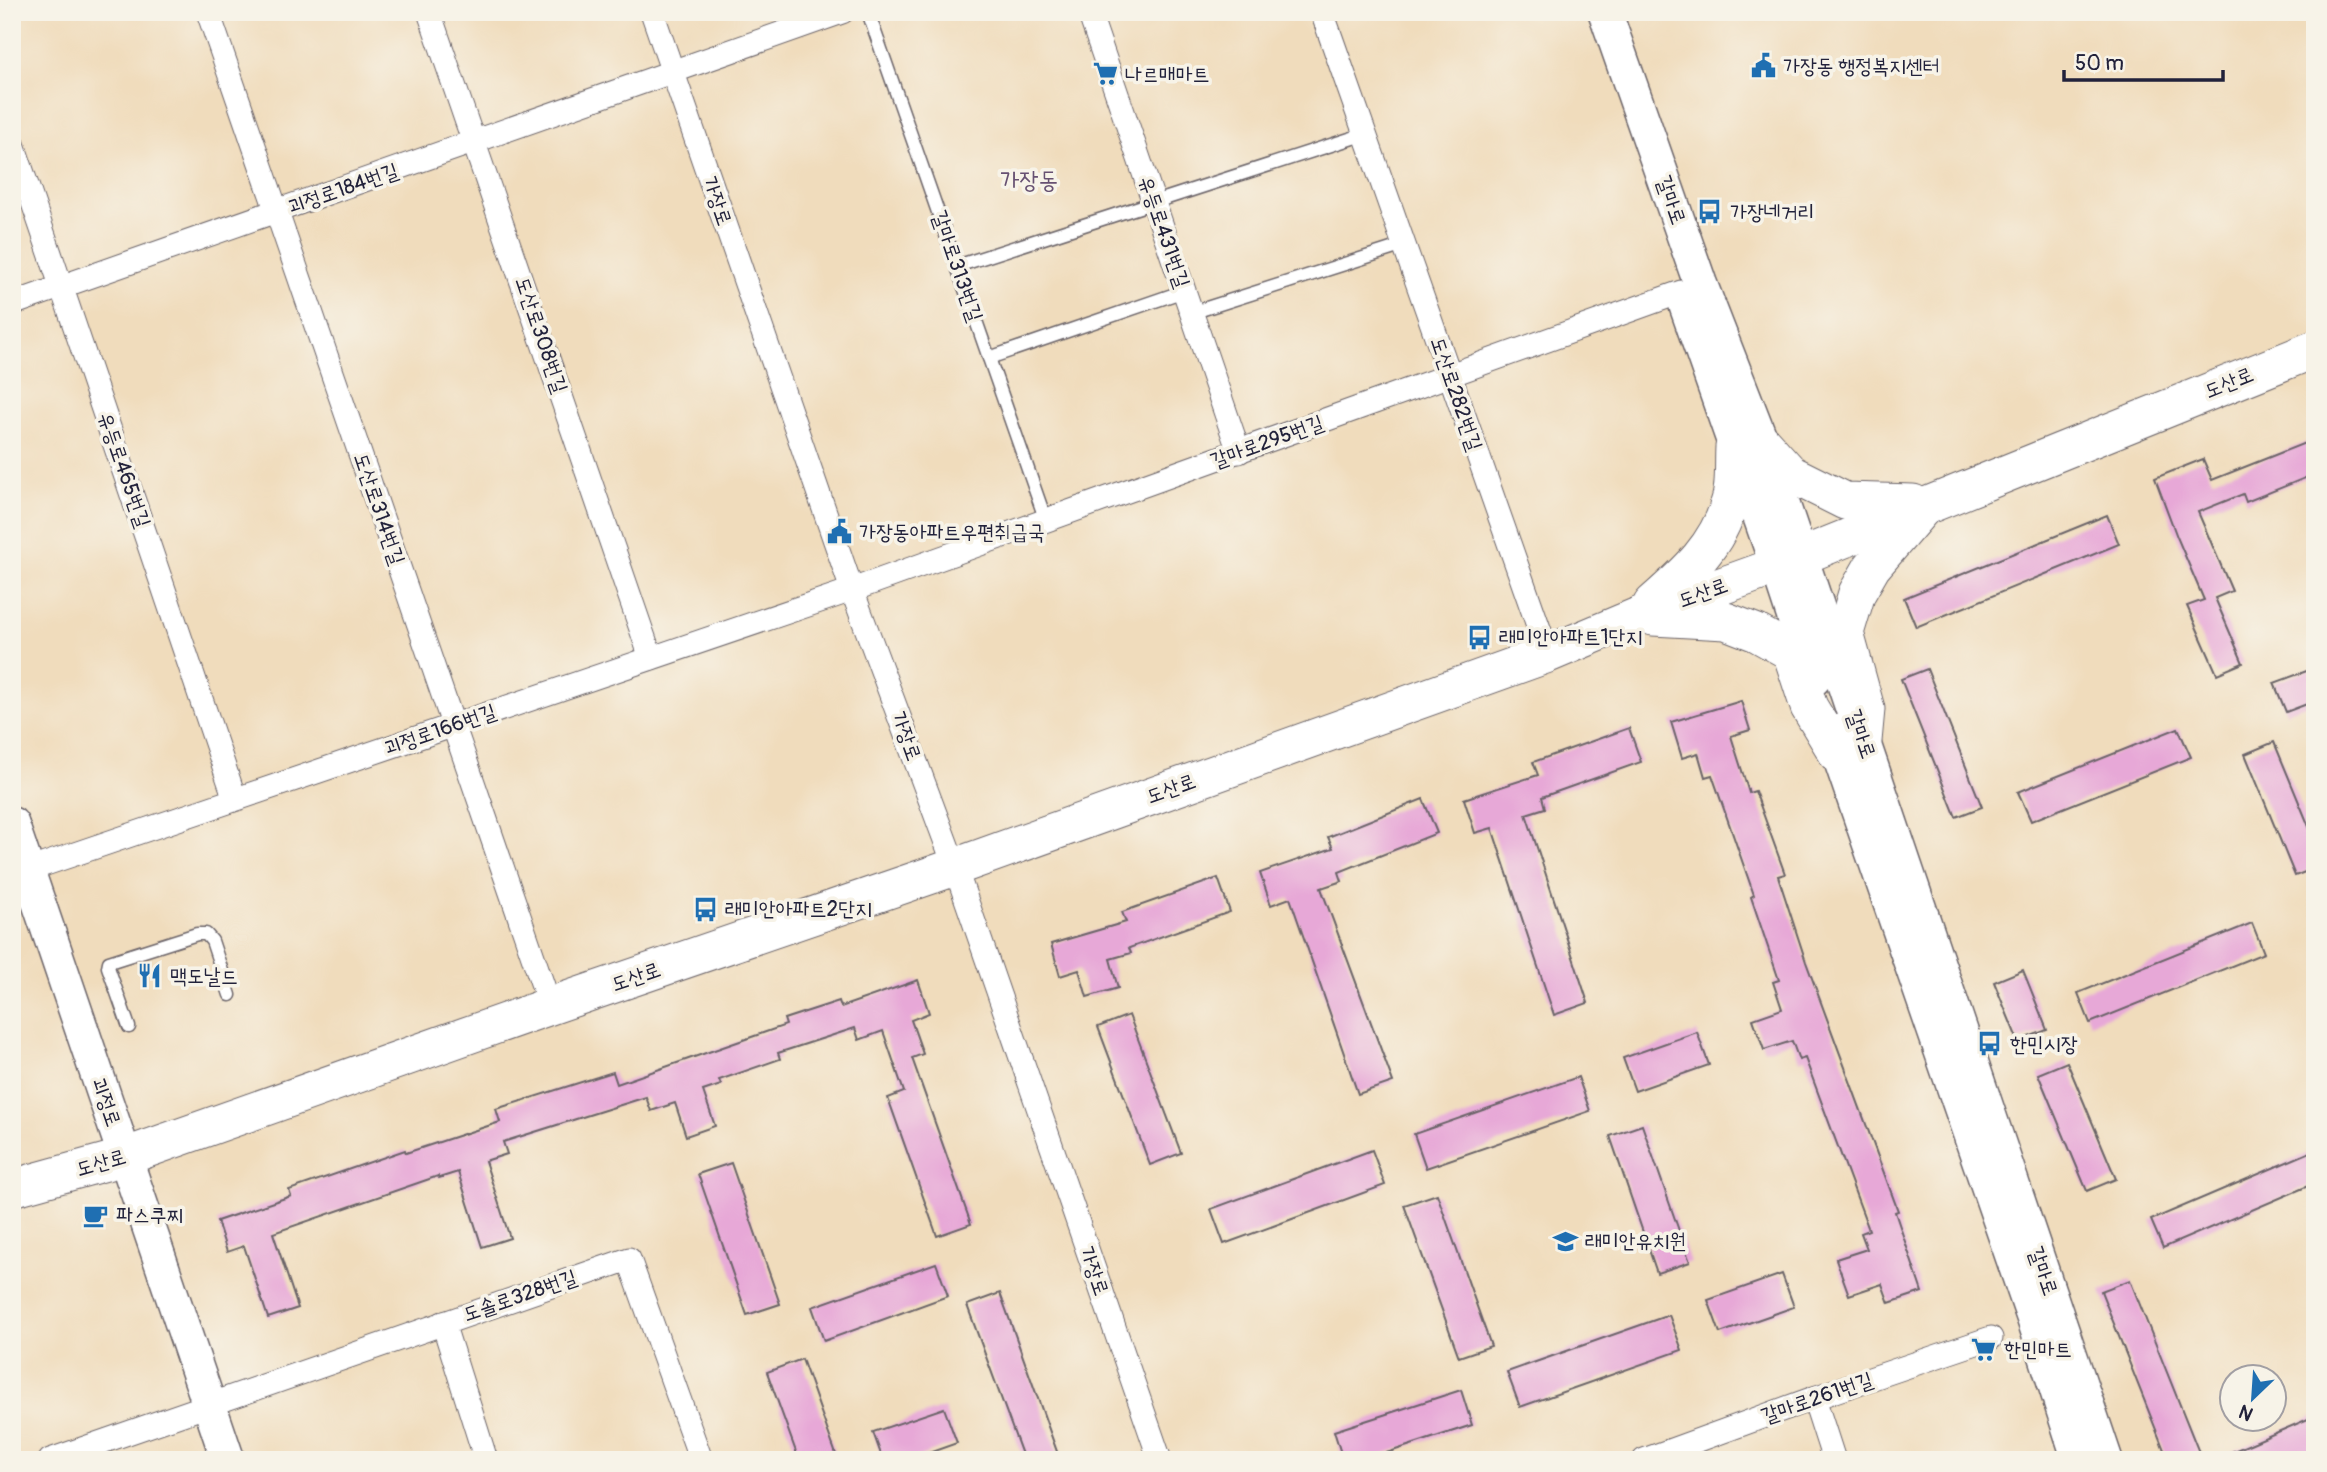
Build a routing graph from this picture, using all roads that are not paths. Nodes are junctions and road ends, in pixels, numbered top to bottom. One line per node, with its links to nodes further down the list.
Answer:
1 (208, 12): 15 (street, 도산로314번길)
2 (429, 12): 13 (street, 도산로308번길)
3 (652, 12): 10 (street, 가장로)
4 (842, 12): 10 (street)
5 (868, 12): 17 (lane, 갈마로313번길)
6 (1089, 12): 14 (street, 유등로431번길)
7 (1322, 12): 11 (street, 도산로282번길)
8 (1581, 12): 20 (main road, 갈마로)
9 (1605, 12): 26 (main road, 갈마로)
10 (673, 73): 13 (street, 괴정로184번길); 31 (street, 가장로)
11 (1365, 134): 14 (lane); 16 (street, 도산로282번길)
12 (12, 141): 18 (street, 유등로465번길)
13 (475, 142): 15 (street, 괴정로184번길); 34 (street, 도산로308번길)
14 (1154, 202): 17 (lane); 19 (street, 유등로431번길)
15 (277, 212): 18 (street, 괴정로184번길); 35 (street, 도산로314번길)
16 (1404, 245): 22 (lane); 25 (street, 도산로282번길)
17 (957, 266): 24 (lane, 갈마로313번길)
18 (62, 287): 21 (street, 괴정로184번길); 37 (street, 유등로465번길)
19 (1184, 291): 22 (street, 유등로431번길); 24 (lane)
20 (1681, 292): 25 (street, 갈마로295번길); 26 (main road, 갈마로)
21 (12, 304)
22 (1191, 313): 27 (street, 유등로431번길)
23 (2315, 349): 28 (main road, 도산로)
24 (989, 358): 29 (lane, 갈마로313번길)
25 (1450, 377): 27 (street, 갈마로295번길); 33 (street, 도산로282번길)
26 (1748, 444): 28 (main road); 30 (main road, 갈마로); 32 (main road)
27 (1239, 452): 29 (street, 갈마로295번길)
28 (1928, 503): 30 (main road, 도산로); 36 (main road)
29 (1046, 521): 31 (street, 갈마로295번길)
30 (1789, 561): 32 (main road, 도산로); 36 (main road, 갈마로)
31 (852, 590): 34 (street, 괴정로166번길); 39 (street, 가장로)
32 (1638, 616): 33 (main road, 도산로); 36 (main road)
33 (1548, 654): 39 (main road, 도산로)
34 (651, 658): 35 (street, 괴정로166번길)
35 (454, 725): 37 (street, 괴정로166번길); 42 (street, 도산로314번길)
36 (1851, 748): 57 (main road, 갈마로); 58 (main road, 갈마로)
37 (235, 799): 40 (street, 괴정로166번길)
38 (12, 824): 40 (main road, 괴정로)
39 (955, 867): 42 (main road, 도산로); 55 (street, 가장로)
40 (20, 872): 44 (main road, 괴정로)
41 (230, 995): 43 (lane)
42 (551, 1006): 44 (main road, 도산로)
43 (129, 1027)
44 (124, 1157): 45 (main road, 도산로); 49 (main road, 괴정로)
45 (12, 1188)
46 (443, 1323): 49 (street, 도솔로328번길); 53 (street); 54 (street, 도솔로328번길)
47 (1991, 1338): 48 (street, 갈마로261번길)
48 (1814, 1398): 50 (street); 56 (street, 갈마로261번길)
49 (209, 1404): 51 (street, 도솔로328번길); 52 (main road, 괴정로)
50 (1834, 1457)
51 (50, 1460)
52 (228, 1460)
53 (486, 1460)
54 (701, 1460)
55 (1160, 1460)
56 (1644, 1460)
57 (2079, 1460)
58 (2106, 1460)

